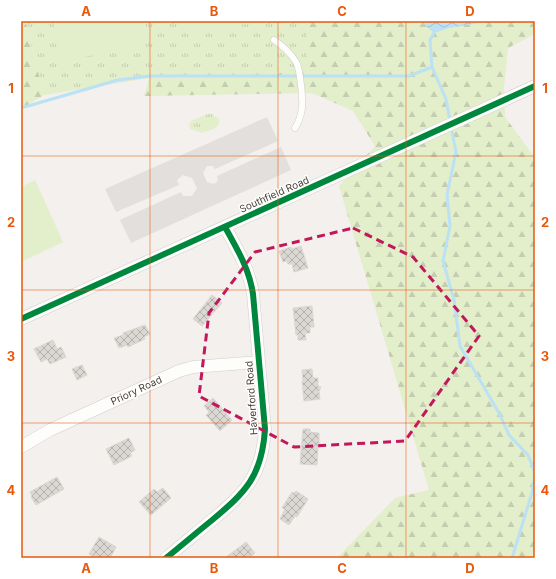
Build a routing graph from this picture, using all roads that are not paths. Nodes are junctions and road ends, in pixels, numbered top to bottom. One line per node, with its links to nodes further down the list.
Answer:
1 (274, 40): 3 (lane)
2 (535, 86): 4 (street, Southfield Road)
3 (296, 128)
4 (225, 227): 5 (street, Southfield Road); 6 (street, Haverford Road)
5 (21, 319)
6 (259, 362): 7 (street, Priory Road); 8 (street, Haverford Road)
7 (21, 447)
8 (166, 558)

